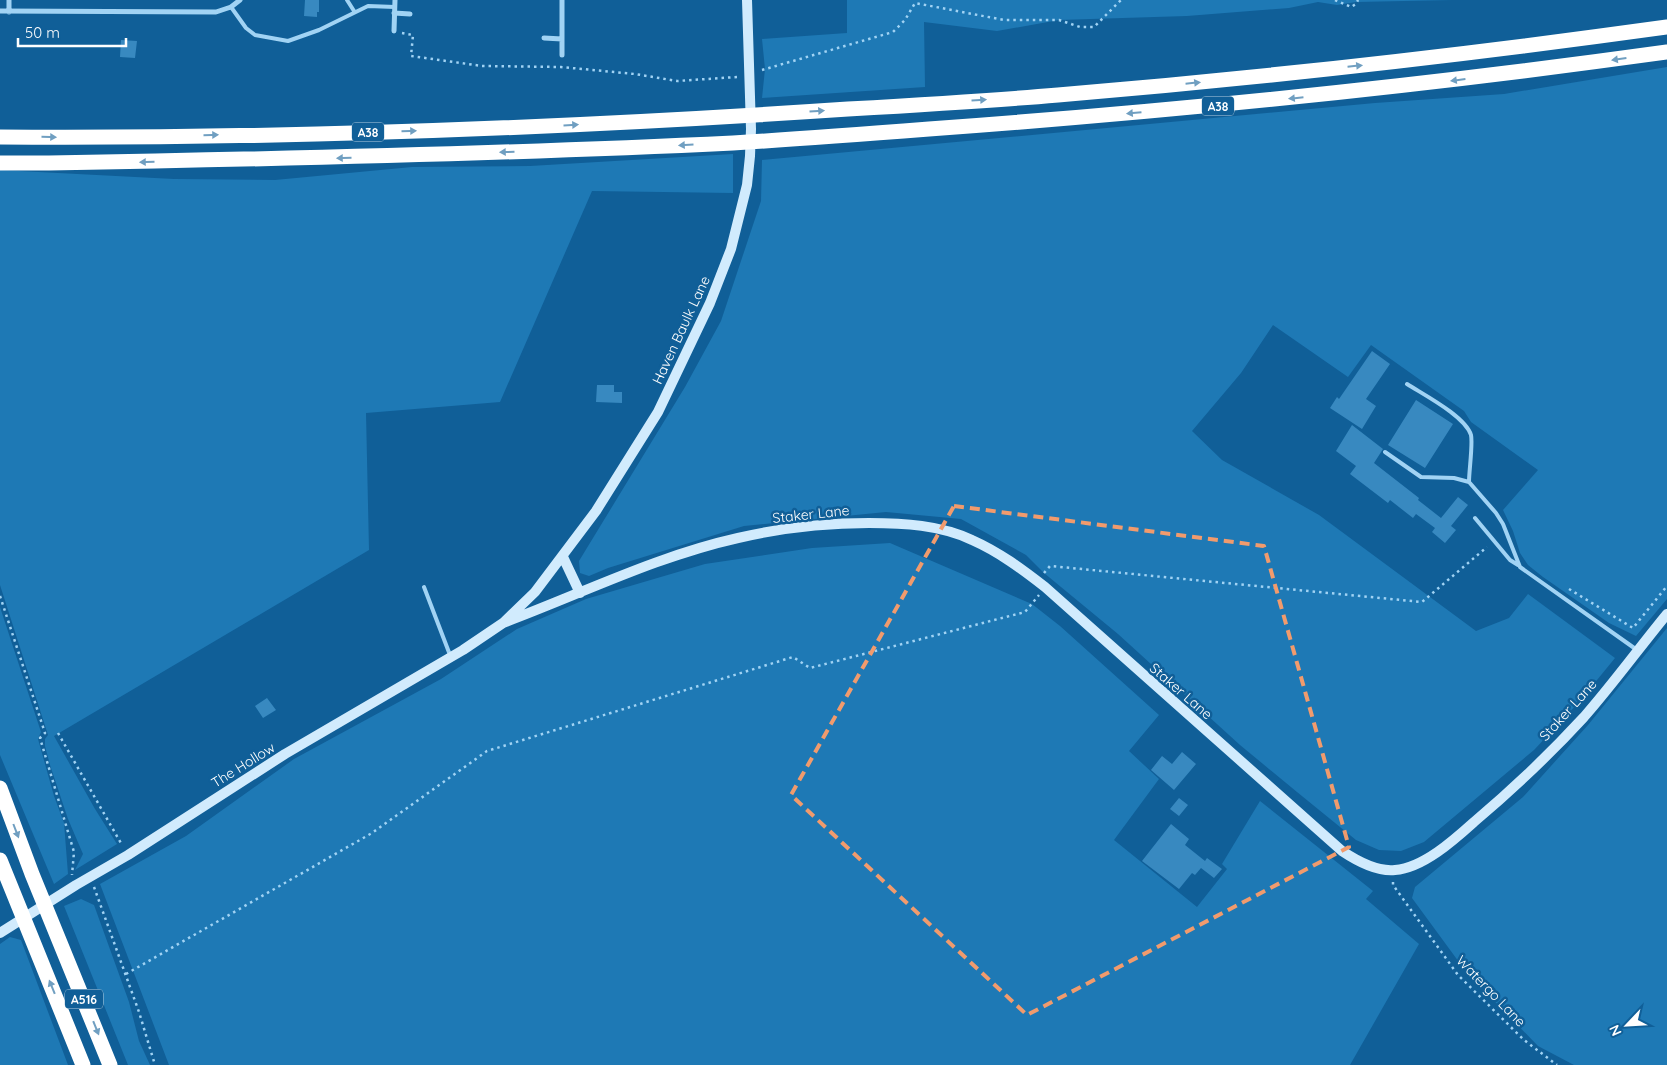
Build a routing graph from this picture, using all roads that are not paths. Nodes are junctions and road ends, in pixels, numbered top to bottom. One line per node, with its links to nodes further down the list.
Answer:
1 (9, 0): 11 (street)
2 (240, 0): 7 (street)
3 (347, 0): 10 (lane)
4 (395, 0): 8 (street)
5 (562, 0): 16 (street)
6 (747, 0): 25 (street, Haven Baulk Lane)
7 (232, 7): 10 (lane); 11 (street)
8 (394, 10): 10 (lane); 12 (street); 14 (street)
9 (0, 11): 11 (street)
10 (354, 11)
11 (9, 12)
12 (410, 14)
13 (1667, 27): 19 (highway, A38, one-way to 13)
14 (394, 30)
15 (544, 38): 16 (street)
16 (562, 39): 18 (street)
17 (1667, 52): 20 (highway, A38, one-way to 20)
18 (562, 55)
19 (0, 137)
20 (0, 163)
21 (1407, 384): 23 (lane)
22 (1385, 452): 23 (lane)
23 (1469, 482): 26 (lane)
24 (1475, 518): 26 (lane)
25 (564, 557): 28 (street); 30 (street, Haven Baulk Lane)
26 (1520, 567): 31 (lane)
27 (424, 587): 32 (lane)
28 (580, 593): 30 (street, Staker Lane); 31 (street, Staker Lane)
29 (1667, 614): 31 (street, Staker Lane)
30 (504, 623): 32 (street, The Hollow)
31 (1638, 650)
32 (450, 657): 35 (street, The Hollow)
33 (0, 788): 37 (highway, A516, one-way to 37)
34 (0, 860): 36 (highway, A516, one-way to 34)
35 (0, 933)
36 (83, 1065)
37 (110, 1065)

